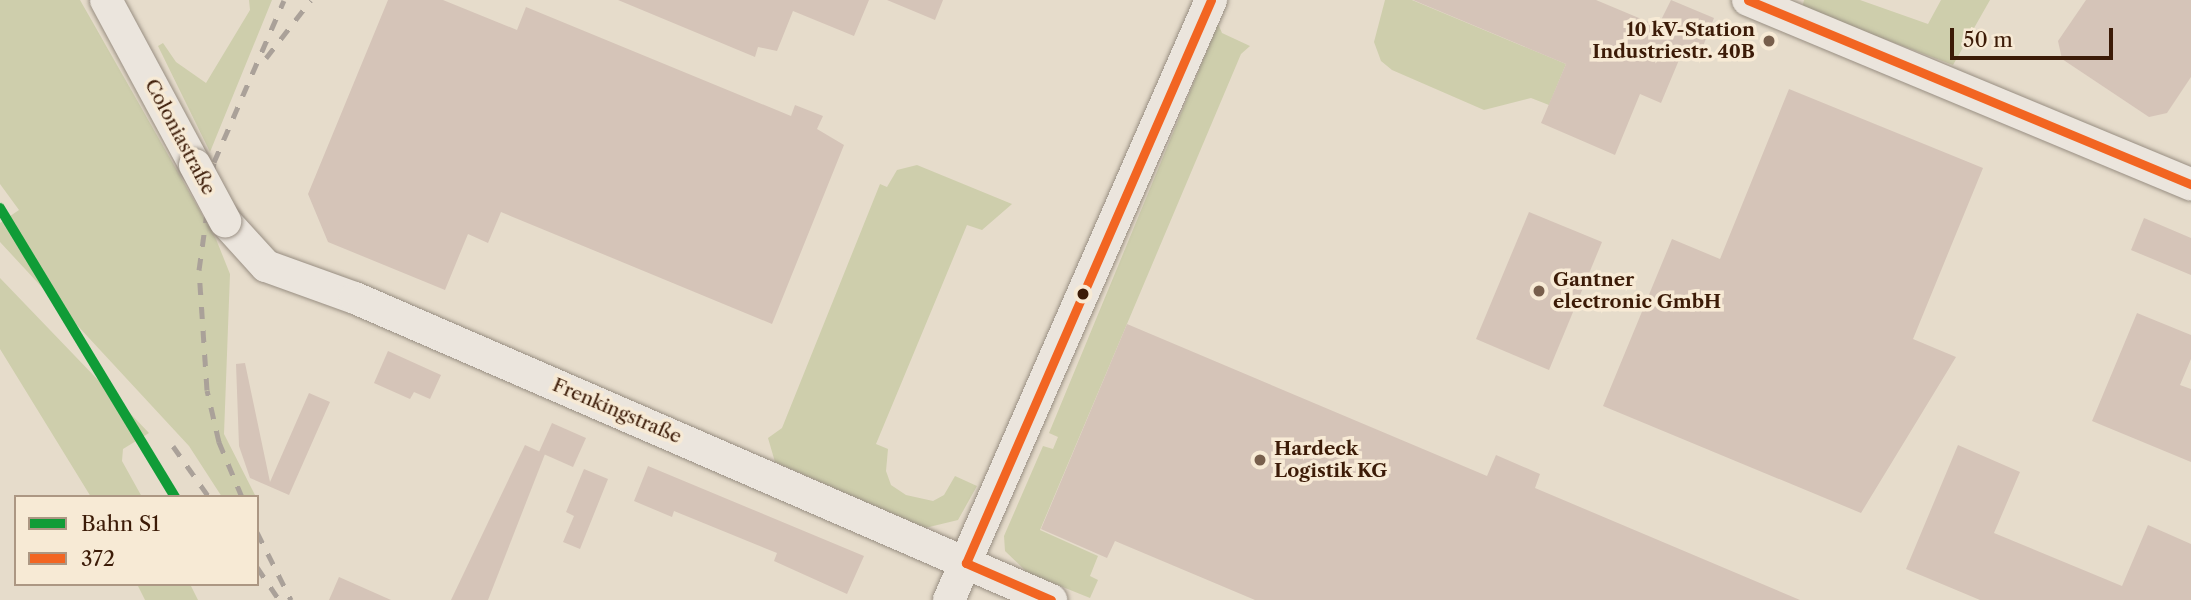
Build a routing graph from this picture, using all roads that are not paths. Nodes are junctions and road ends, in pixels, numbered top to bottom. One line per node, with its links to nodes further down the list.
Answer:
1 (106, 0): 5 (street, Coloniastraße, bridge)
2 (1211, 0): 6 (street)
3 (1748, 0): 4 (street)
4 (2191, 184)
5 (266, 266): 6 (street, Frenkingstraße)
6 (966, 563): 7 (street); 8 (street, Frenkingstraße)
7 (949, 600)
8 (1051, 600)

